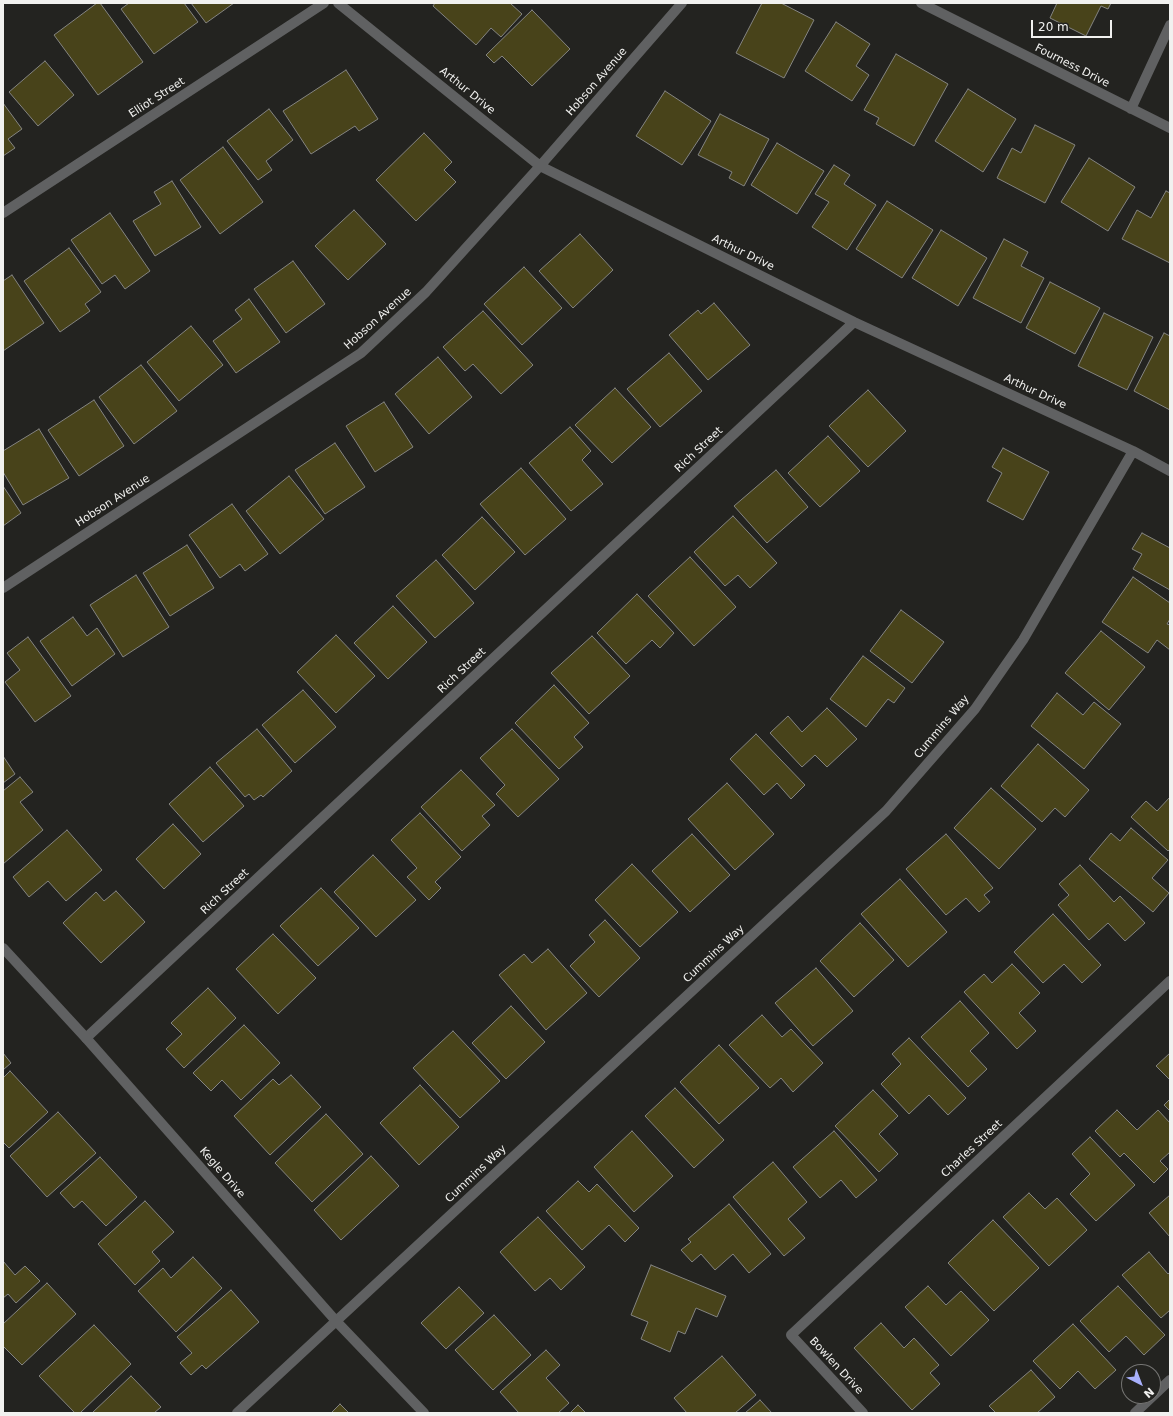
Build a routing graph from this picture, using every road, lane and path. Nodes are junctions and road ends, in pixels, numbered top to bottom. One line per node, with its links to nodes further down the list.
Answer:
1 (324, 3): 9 (street, Elliot Street)
2 (338, 3): 8 (street, Arthur Drive)
3 (682, 3): 8 (street, Hobson Avenue)
4 (921, 3): 6 (street, Fourness Drive)
5 (1170, 25): 6 (street)
6 (1131, 109): 7 (street, Fourness Drive)
7 (1170, 128)
8 (540, 166): 10 (street, Arthur Drive); 13 (street, Hobson Avenue)
9 (3, 213)
10 (854, 322): 11 (street, Arthur Drive); 16 (street, Rich Street)
11 (1133, 451): 12 (street, Arthur Drive); 17 (street, Cummins Way)
12 (1170, 471)
13 (3, 588)
14 (3, 948): 16 (street, Kegle Drive)
15 (1170, 981): 18 (street, Charles Street)
16 (86, 1038): 17 (street, Kegle Drive)
17 (336, 1321): 20 (street, Cummins Way); 21 (street, Kegle Drive)
18 (791, 1335): 22 (street, Bowlen Drive)
19 (1170, 1380): 23 (street)
20 (237, 1413)
21 (424, 1413)
22 (863, 1413)
23 (1135, 1413)

